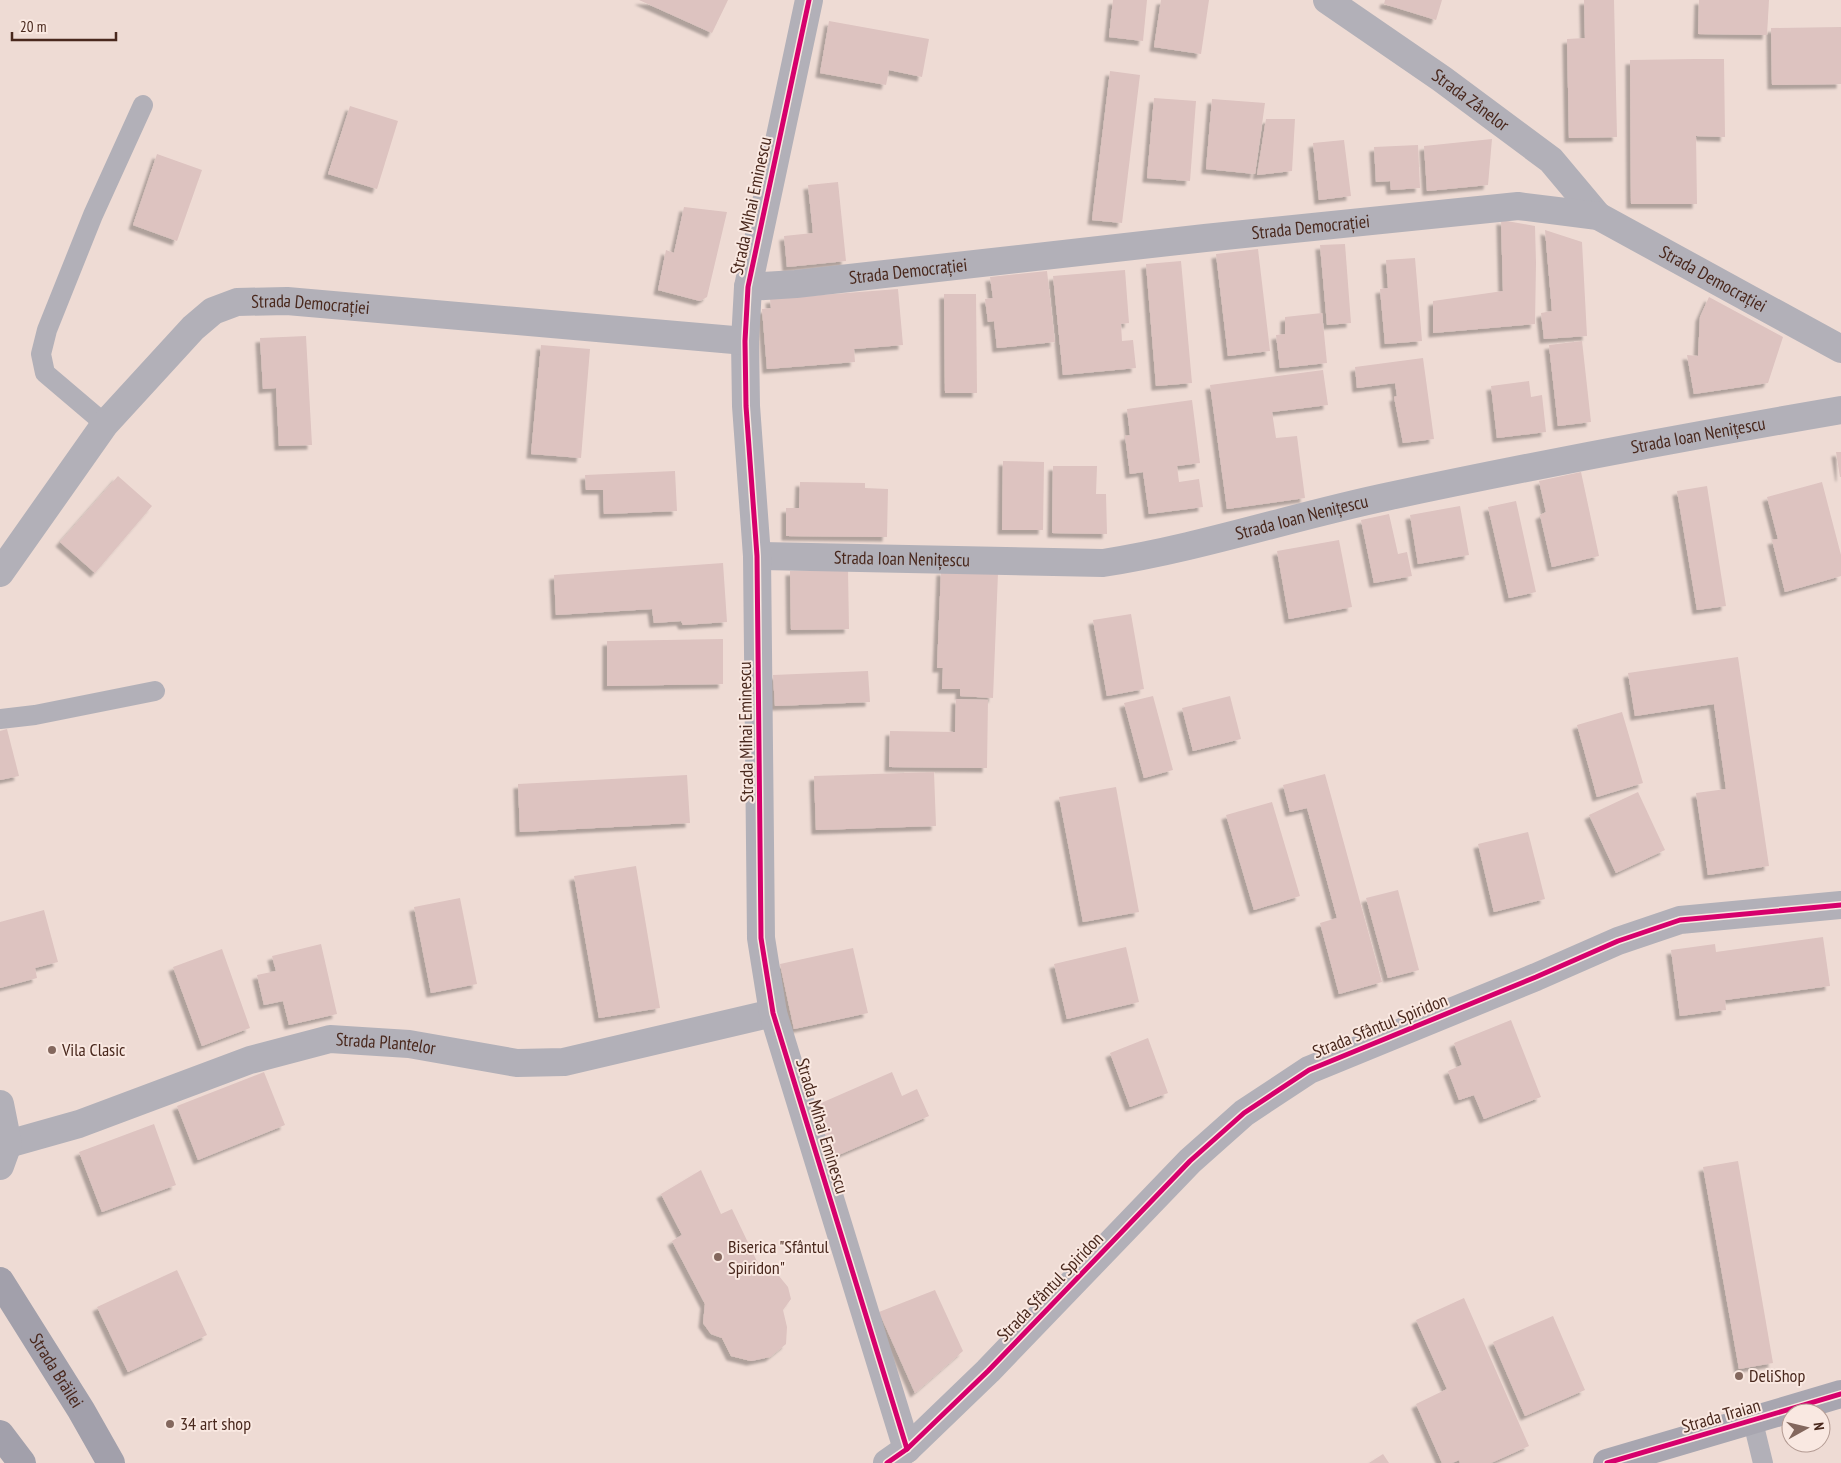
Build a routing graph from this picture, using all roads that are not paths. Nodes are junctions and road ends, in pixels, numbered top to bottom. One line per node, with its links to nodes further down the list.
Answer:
1 (809, 0): 5 (street, Strada Mihai Eminescu)
2 (1327, 0): 4 (street, Strada Zânelor)
3 (143, 105): 9 (lane)
4 (1598, 216): 5 (street, Strada Democrației); 7 (street, Strada Democrației)
5 (748, 287): 6 (street, Strada Mihai Eminescu)
6 (744, 341): 9 (street, Strada Democrației); 10 (street, Strada Mihai Eminescu)
7 (1841, 349)
8 (1841, 410): 10 (street, Strada Ioan Nenițescu)
9 (105, 424): 11 (street, Strada Democrației)
10 (757, 556): 15 (street, Strada Mihai Eminescu)
11 (0, 573)
12 (156, 691): 13 (lane)
13 (0, 719)
14 (1841, 905): 22 (street, Strada Sfântul Spiridon)
15 (773, 1012): 17 (street, Strada Plantelor); 22 (street, Strada Mihai Eminescu)
16 (0, 1104): 17 (street)
17 (4, 1155)
18 (0, 1281): 24 (main road, Strada Brăilei)
19 (1841, 1394): 20 (main road, Strada Traian)
20 (1753, 1422): 25 (main road, Strada Traian); 26 (lane)
21 (0, 1434): 23 (main road)
22 (897, 1456)
23 (22, 1463)
24 (110, 1463)
25 (1608, 1463)
26 (1763, 1463)

